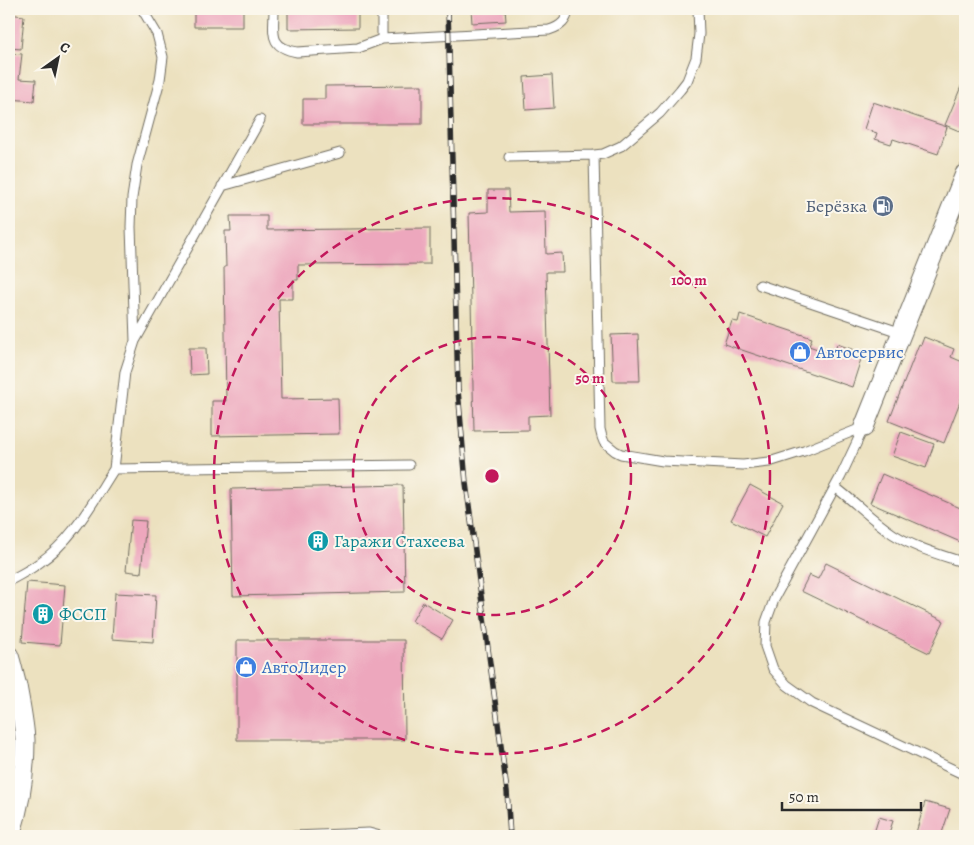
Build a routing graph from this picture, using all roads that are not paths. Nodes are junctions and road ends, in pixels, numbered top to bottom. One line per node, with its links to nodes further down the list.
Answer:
1 (142, 9): 15 (lane)
2 (274, 9): 6 (lane)
3 (382, 9): 6 (lane)
4 (569, 9): 6 (lane)
5 (698, 9): 9 (lane)
6 (382, 39)
7 (260, 120): 12 (lane)
8 (340, 152): 12 (lane)
9 (594, 156): 10 (lane); 16 (lane)
10 (509, 157)
11 (965, 174): 14 (street)
12 (222, 186): 15 (lane)
13 (760, 285): 14 (lane)
14 (902, 333): 16 (street)
15 (135, 341): 18 (lane)
16 (864, 427): 19 (lane)
17 (410, 466): 18 (lane)
18 (114, 469): 21 (lane)
19 (835, 487): 20 (lane); 23 (lane)
20 (965, 563)
21 (9, 581)
22 (9, 656): 24 (street)
23 (965, 775)
24 (10, 836)
25 (294, 836): 26 (lane)
26 (380, 836)

